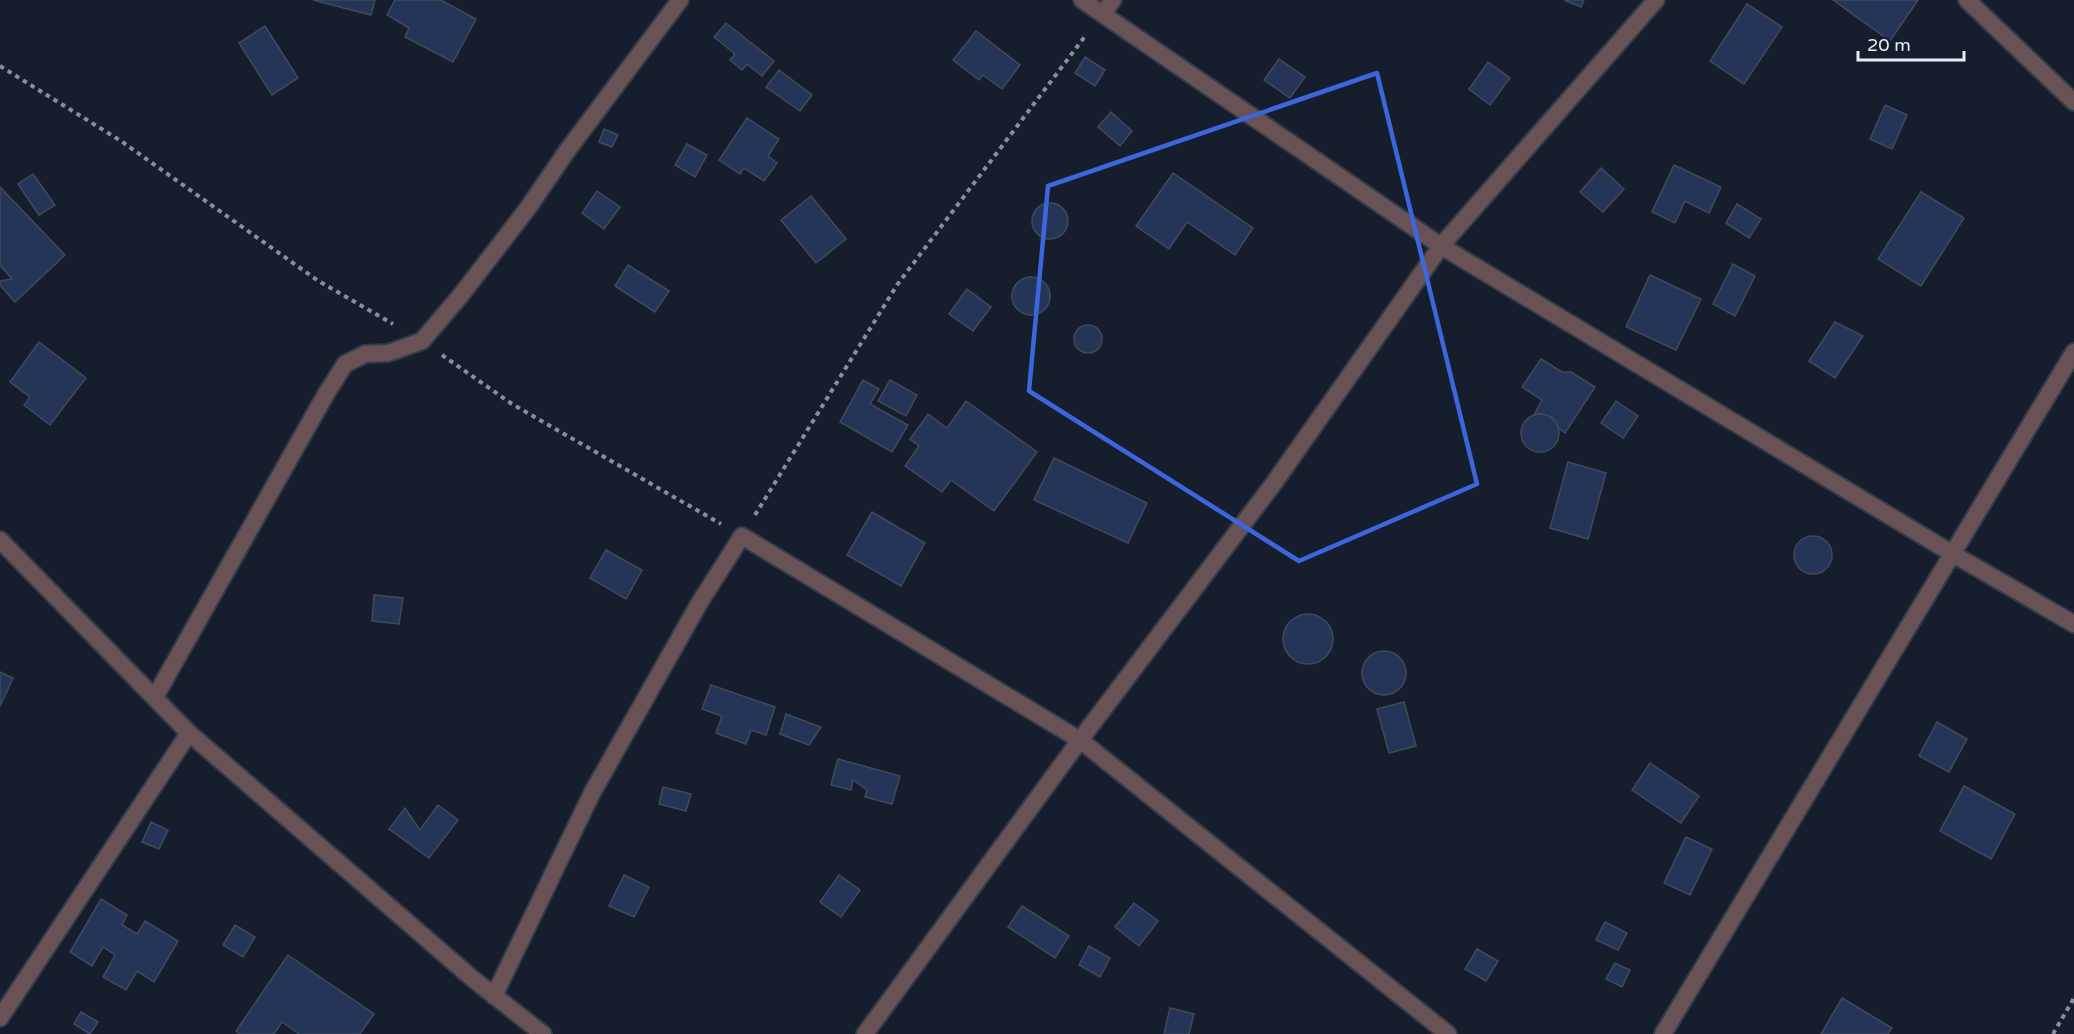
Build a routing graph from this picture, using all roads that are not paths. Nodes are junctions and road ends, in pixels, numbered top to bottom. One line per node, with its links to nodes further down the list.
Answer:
1 (680, 0): 12 (street)
2 (1082, 0): 5 (street)
3 (1656, 0): 7 (street)
4 (1967, 0): 6 (street)
5 (1108, 7): 7 (street)
6 (2074, 102)
7 (1441, 246): 10 (street); 14 (street)
8 (2074, 352): 10 (street)
9 (0, 540): 12 (street)
10 (1953, 554): 11 (street); 20 (street)
11 (2074, 624)
12 (154, 697): 13 (street)
13 (189, 733): 15 (street); 16 (street)
14 (1080, 740): 15 (street); 18 (street); 19 (street)
15 (494, 996): 17 (street)
16 (0, 1018)
17 (543, 1034)
18 (865, 1034)
19 (1448, 1034)
20 (1663, 1034)

